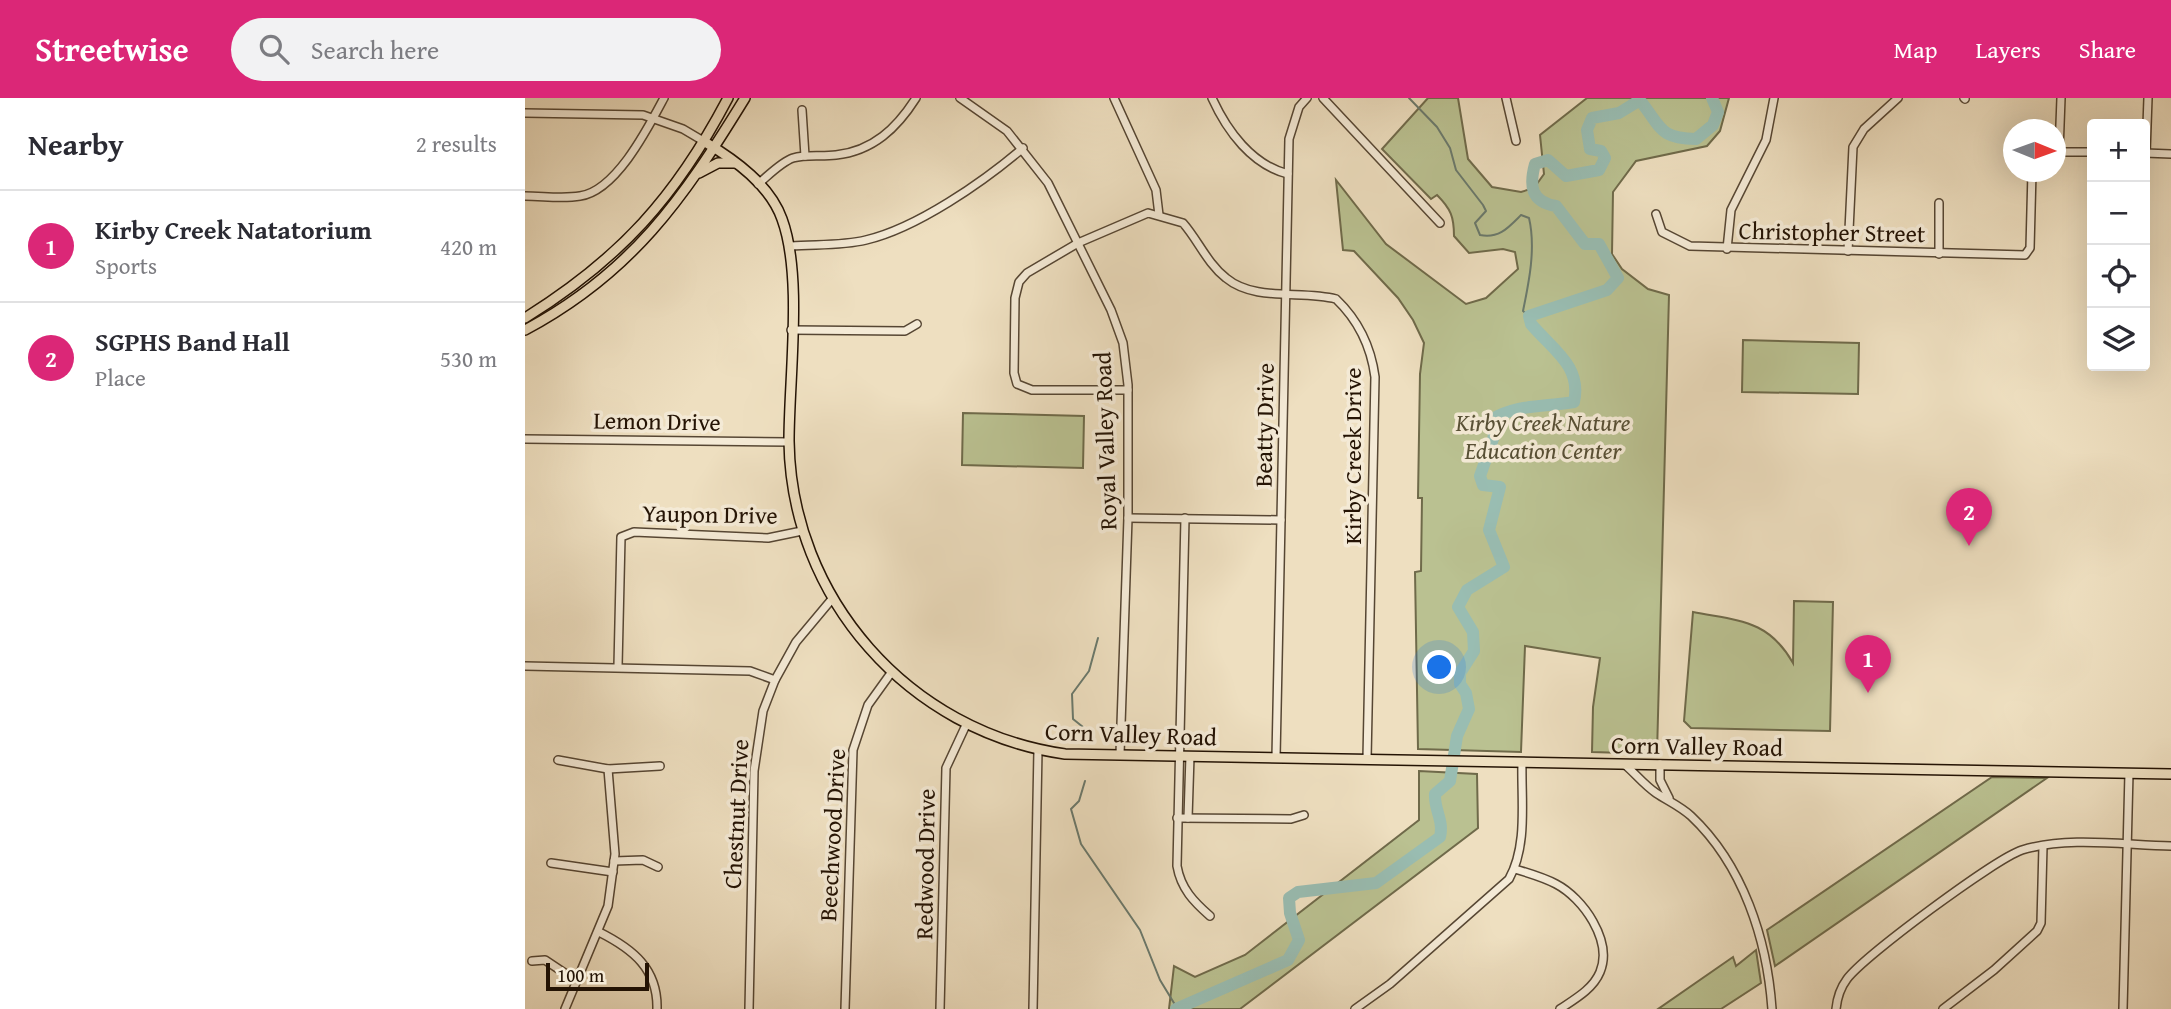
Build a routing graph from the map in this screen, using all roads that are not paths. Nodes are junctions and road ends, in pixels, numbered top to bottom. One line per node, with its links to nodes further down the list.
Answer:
1 (664, 98): 17 (street)
2 (728, 98): 21 (main road)
3 (745, 98): 22 (main road)
4 (916, 98): 28 (street)
5 (960, 98): 23 (street, Royal Valley Road)
6 (1114, 98): 37 (street)
7 (1212, 98): 30 (street)
8 (1307, 98): 30 (street, Beatty Drive)
9 (1323, 98): 38 (street)
10 (1506, 98): 20 (street)
11 (1774, 98): 41 (street)
12 (1898, 98): 42 (street)
13 (2061, 98): 18 (street)
14 (2148, 98): 19 (street)
15 (802, 110): 28 (street)
16 (525, 113): 17 (street, Corn Valley Road)
17 (653, 118): 21 (street, Corn Valley Road); 34 (street)
18 (2059, 119)
19 (2147, 119)
20 (1516, 141)
21 (705, 142): 22 (main road, Corn Valley Road); 45 (main road)
22 (714, 148): 29 (main road, Corn Valley Road); 31 (main road)
23 (1023, 148): 39 (street, Royal Valley Road); 40 (street)
24 (2066, 151): 25 (street)
25 (2087, 152)
26 (2150, 153): 27 (street)
27 (2171, 154)
28 (805, 156): 33 (street)
29 (736, 163): 31 (main road); 33 (main road, Corn Valley Road)
30 (1288, 174): 44 (street, Beatty Drive)
31 (695, 176): 47 (main road)
32 (2032, 182): 43 (street, Christopher Street)
33 (758, 184): 40 (main road, Corn Valley Road)
34 (525, 196)
35 (1939, 203): 43 (street)
36 (1656, 214): 41 (street, Christopher Street)
37 (1159, 215): 39 (street); 44 (street, Kirby Creek Drive)
38 (1440, 223)
39 (1079, 243): 49 (street, Royal Valley Road); 49 (street)
40 (791, 246): 48 (main road, Corn Valley Road)
41 (1727, 249): 42 (street, Christopher Street)
42 (1848, 251): 43 (street, Christopher Street)
43 (1939, 254)
44 (1286, 295): 54 (street, Beatty Drive); 67 (street, Kirby Creek Drive)
45 (525, 318)
46 (917, 324): 48 (street)
47 (525, 330)
48 (791, 330): 51 (main road, Corn Valley Road)
49 (1128, 390): 52 (street, Royal Valley Road)
50 (525, 439): 51 (street, Lemon Drive)
51 (789, 442): 55 (main road, Corn Valley Road)
52 (1128, 518): 53 (street); 63 (street, Royal Valley Road)
53 (1185, 518): 54 (street); 64 (street)
54 (1281, 520): 66 (street, Beatty Drive)
55 (802, 531): 56 (main road, Corn Valley Road); 58 (street, Yaupon Drive)
56 (832, 599): 59 (main road, Corn Valley Road); 60 (street, Chestnut Drive)
57 (525, 666): 58 (street)
58 (618, 666): 60 (street)
59 (891, 673): 61 (main road, Corn Valley Road); 95 (street, Beechwood Drive)
60 (775, 680): 94 (street, Chestnut Drive)
61 (966, 725): 62 (main road, Corn Valley Road); 96 (street, Redwood Drive)
62 (1038, 750): 63 (main road, Corn Valley Road); 97 (street)
63 (1120, 754): 64 (main road, Corn Valley Road)
64 (1179, 756): 65 (main road, Corn Valley Road); 78 (street)
65 (1190, 757): 66 (main road, Corn Valley Road); 79 (street)
66 (1276, 757): 67 (main road, Corn Valley Road)
67 (1367, 759): 69 (main road, Corn Valley Road)
68 (558, 760): 73 (street)
69 (1522, 762): 70 (main road, Corn Valley Road); 86 (street)
70 (1624, 764): 71 (main road, Corn Valley Road); 76 (street)
71 (1660, 764): 74 (main road, Corn Valley Road); 76 (street)
72 (660, 766): 73 (street)
73 (608, 769): 83 (street)
74 (2129, 773): 75 (main road, Corn Valley Road); 80 (street)
75 (2171, 774)
76 (1669, 798): 100 (street)
77 (1304, 815): 79 (street)
78 (1177, 818): 79 (street); 88 (street)
79 (1188, 818)
80 (2127, 845): 81 (street); 82 (street); 103 (street)
81 (2043, 846): 101 (street); 102 (street)
82 (2171, 846)
83 (614, 861): 85 (street); 87 (street)
84 (551, 863): 87 (street)
85 (658, 867)
86 (1515, 869): 98 (street); 99 (street)
87 (613, 872): 89 (street)
88 (1210, 916)
89 (599, 932): 91 (street); 93 (street)
90 (531, 961): 91 (street)
91 (575, 980): 92 (street)
92 (565, 1009)
93 (657, 1009)
94 (749, 1009)
95 (845, 1009)
96 (940, 1009)
97 (1033, 1009)
98 (1355, 1009)
99 (1560, 1009)
100 (1772, 1009)
101 (1836, 1009)
102 (1943, 1009)
103 (2123, 1009)

